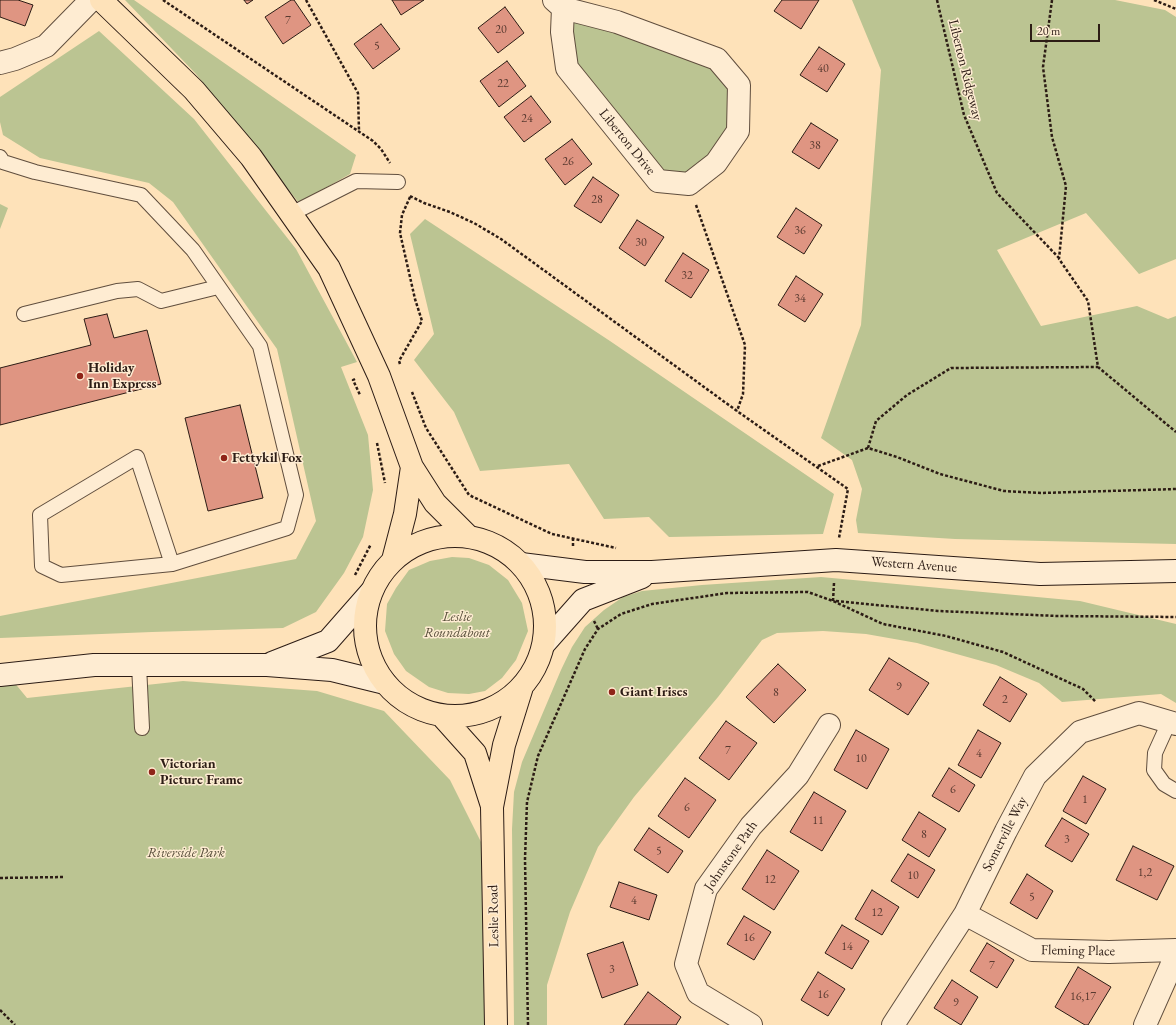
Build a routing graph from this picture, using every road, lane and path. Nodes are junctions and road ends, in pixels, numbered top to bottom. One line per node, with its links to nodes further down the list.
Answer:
1 (91, 0): 10 (street)
2 (101, 0): 16 (main road)
3 (163, 0): 11 (path)
4 (306, 0): 11 (path)
5 (937, 0): 17 (path, Liberton Ridgeway)
6 (1052, 0): 17 (path)
7 (1154, 0): 9 (path)
8 (558, 4): 14 (street, Liberton Drive); 14 (street, Liberton Drive)
9 (1176, 9)
10 (0, 63)
11 (360, 131): 13 (path)
12 (0, 157): 18 (lane)
13 (398, 182): 15 (path); 16 (lane)
14 (689, 184): 25 (path)
15 (411, 197): 21 (path); 25 (path)
16 (291, 214): 30 (main road)
17 (1059, 259): 20 (path, Liberton Ridgeway)
18 (218, 287): 19 (lane); 40 (lane)
19 (24, 314)
20 (1098, 367): 26 (path); 28 (path)
21 (402, 369)
22 (353, 380): 24 (path)
23 (411, 391): 37 (path)
24 (362, 402)
25 (737, 411): 29 (path)
26 (1176, 432)
27 (376, 438): 31 (path)
28 (868, 448): 29 (path); 33 (path)
29 (818, 466): 39 (path)
30 (412, 467): 35 (main road); 38 (main road)
31 (385, 484)
32 (1176, 485): 33 (path)
33 (1170, 488): 34 (path)
34 (1176, 489)
35 (468, 536): 38 (main road); 41 (main road)
36 (372, 542): 44 (path)
37 (617, 548)
38 (393, 560): 45 (main road)
39 (836, 560): 42 (street, Western Avenue); 43 (street, Western Avenue)
40 (172, 564): 40 (lane)
41 (521, 564): 43 (street); 48 (main road)
42 (1176, 571)
43 (652, 572): 48 (street)
44 (354, 576)
45 (371, 592): 50 (street); 52 (main road)
46 (833, 601): 47 (path); 55 (path); 69 (path)
47 (1176, 617)
48 (544, 644): 53 (main road)
49 (139, 665): 50 (street); 51 (street); 58 (lane)
50 (267, 665): 52 (street)
51 (0, 675)
52 (385, 683): 54 (main road)
53 (522, 687): 54 (main road); 60 (main road)
54 (441, 715): 60 (main road)
55 (1120, 720): 56 (street, Somerville Way); 63 (street, Somerville Way)
56 (1172, 723): 59 (lane)
57 (829, 724): 70 (street, Johnstone Path)
58 (142, 728)
59 (1176, 791)
60 (492, 807): 68 (main road, Leslie Road)
61 (63, 877): 62 (path)
62 (0, 878)
63 (965, 914): 64 (street, Fleming Place); 71 (street, Somerville Way)
64 (1176, 950)
65 (1176, 954): 72 (street)
66 (0, 1010): 67 (path)
67 (15, 1025)
68 (496, 1025)
69 (528, 1025)
70 (751, 1025)
71 (893, 1025)
72 (1145, 1025)

